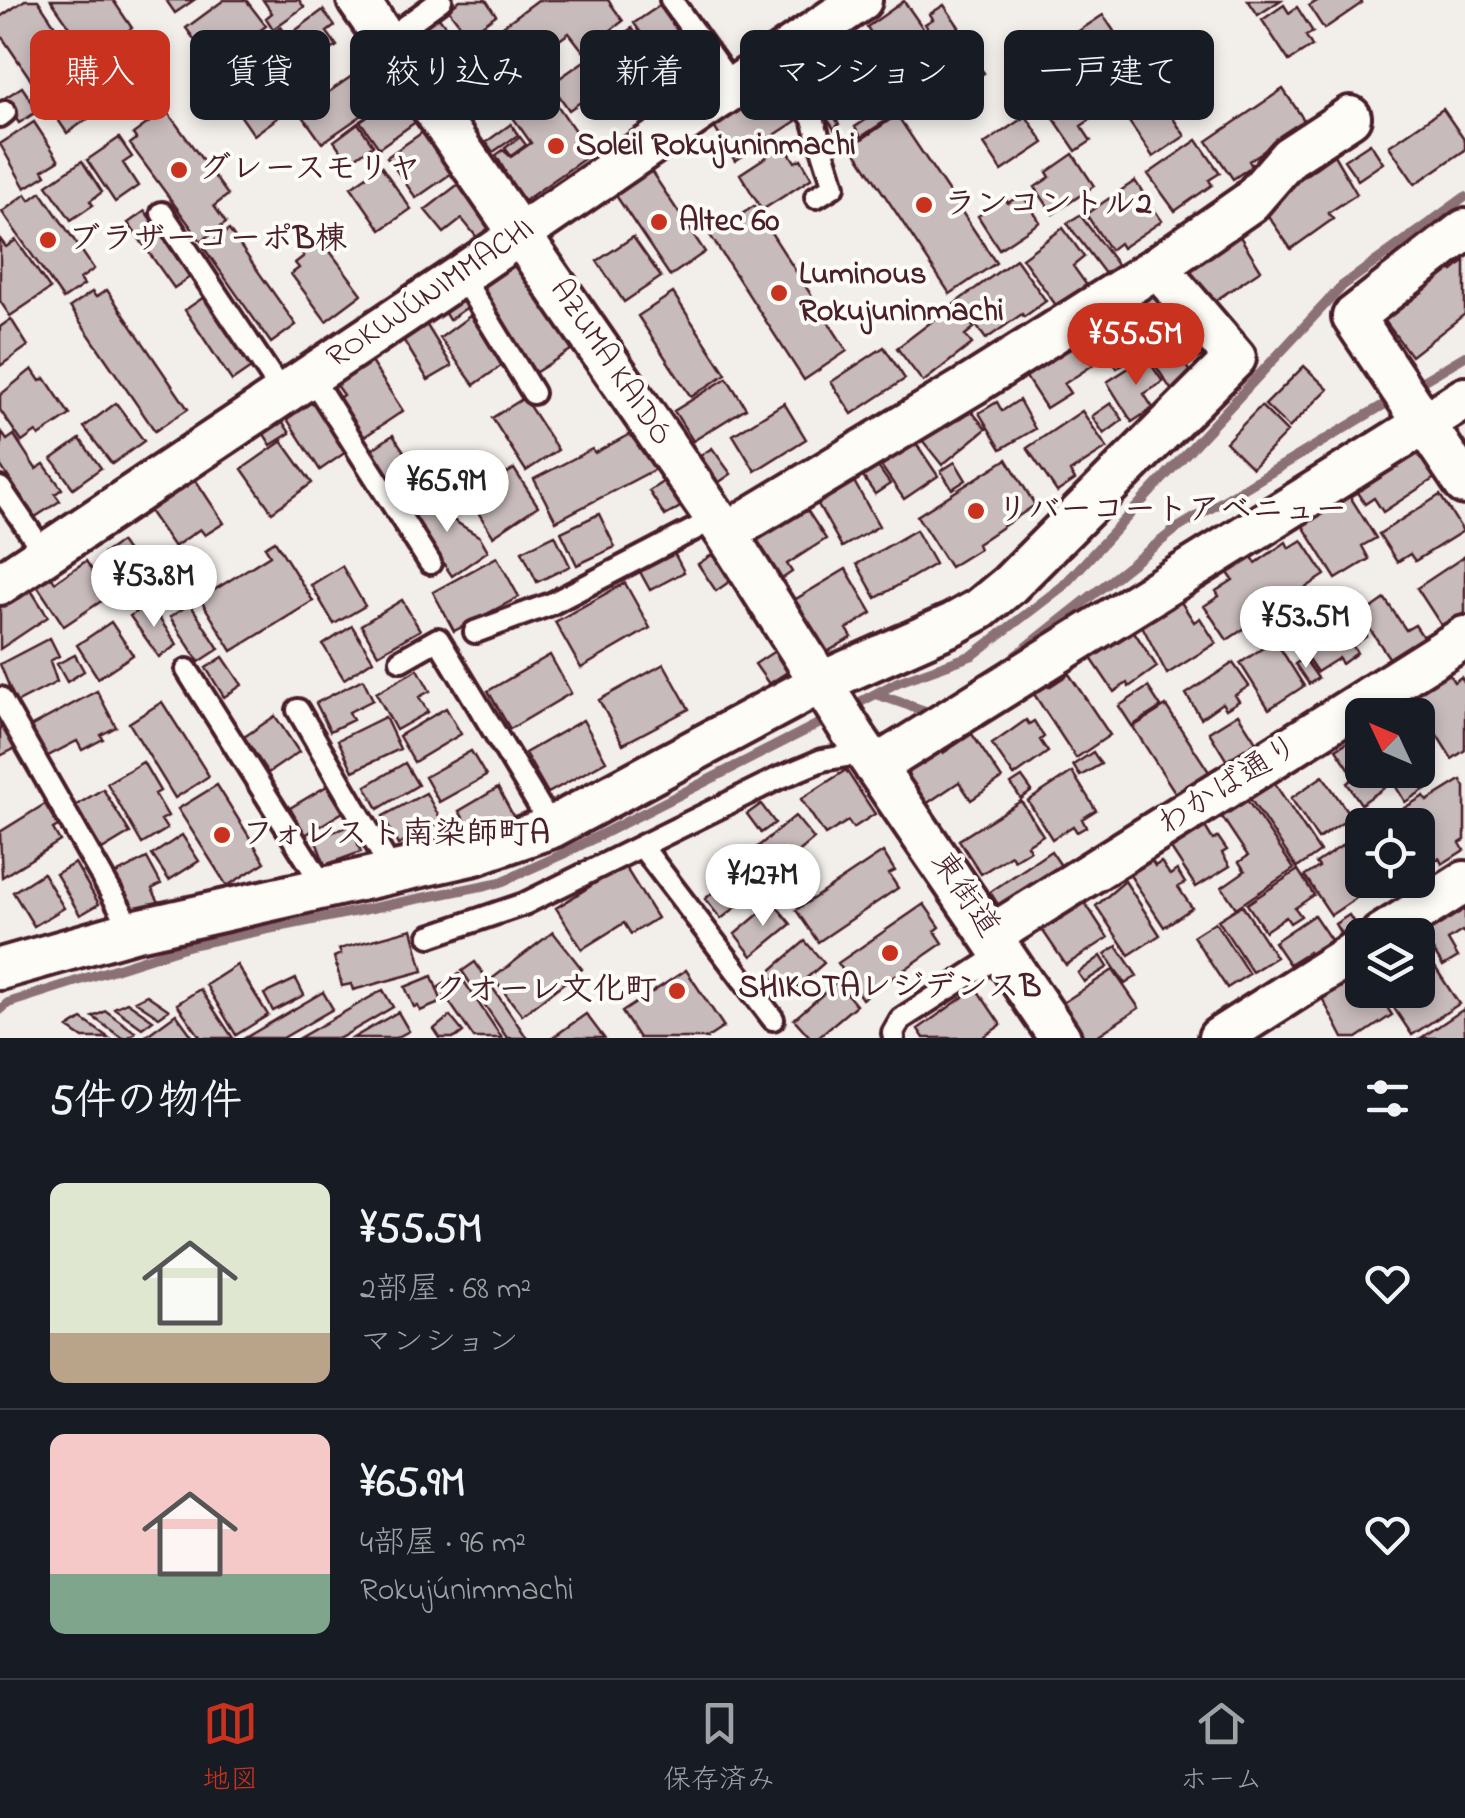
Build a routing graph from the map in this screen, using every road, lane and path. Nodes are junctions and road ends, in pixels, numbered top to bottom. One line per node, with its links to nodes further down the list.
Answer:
1 (358, 0): 5 (street, AZUMA KAIDÓ)
2 (441, 0): 6 (lane)
3 (671, 0): 9 (lane)
4 (860, 0): 7 (street, ROKUJÚNIMMACHI)
5 (379, 30)
6 (400, 30)
7 (818, 30)
8 (740, 84): 9 (street, ROKUJÚNIMMACHI)
9 (734, 88): 16 (street, ROKUJÚNIMMACHI)
10 (1350, 117): 17 (street)
11 (442, 120): 16 (street, AZUMA KAIDÓ)
12 (814, 120): 13 (lane)
13 (816, 198)
14 (162, 212): 19 (lane)
15 (1465, 230): 22 (street)
16 (522, 234): 18 (street, ROKUJÚNIMMACHI); 25 (street, AZUMA KAIDÓ)
17 (1157, 267): 25 (street); 33 (street)
18 (461, 275): 19 (street, ROKUJÚNIMMACHI); 20 (lane)
19 (297, 385): 26 (street, ROKUJÚNIMMACHI); 27 (lane)
20 (533, 392)
21 (1465, 398): 22 (street)
22 (1409, 400): 23 (street); 36 (street)
23 (1465, 484)
24 (0, 488): 26 (lane)
25 (720, 526): 29 (lane); 33 (street, AZUMA KAIDÓ)
26 (44, 554): 28 (street, ROKUJÚNIMMACHI)
27 (430, 562)
28 (0, 584)
29 (475, 632)
30 (1465, 637): 45 (street, わかば通り)
31 (401, 660): 37 (lane)
32 (187, 670): 41 (lane)
33 (823, 688): 36 (street, 東街道); 37 (street)
34 (0, 698): 43 (lane)
35 (298, 710): 39 (lane)
36 (866, 753): 38 (lane); 45 (street, 東街道)
37 (552, 827): 39 (street)
38 (642, 848): 44 (lane); 48 (lane)
39 (392, 870): 41 (street)
40 (1465, 882): 42 (street)
41 (324, 887): 43 (street)
42 (1408, 918)
43 (133, 930): 47 (street)
44 (430, 936)
45 (998, 944): 49 (lane); 50 (street, 東街道)
46 (1345, 958): 51 (street)
47 (0, 970)
48 (773, 1019)
49 (894, 1038)
50 (1060, 1038)
51 (1218, 1038)

